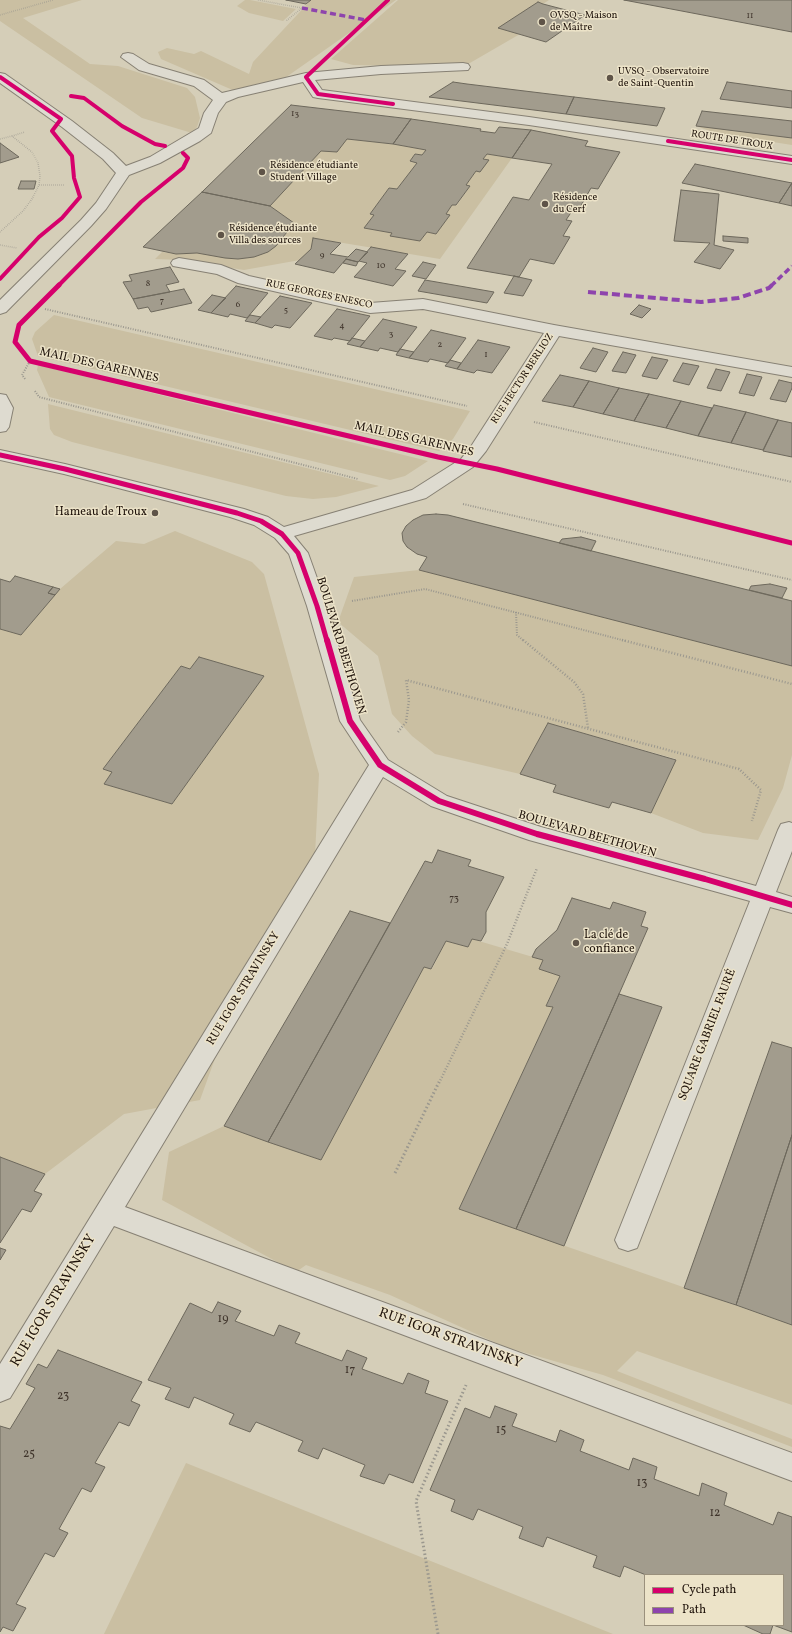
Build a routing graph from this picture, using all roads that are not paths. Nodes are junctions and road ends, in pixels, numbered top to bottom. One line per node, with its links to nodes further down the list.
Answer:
1 (128, 56): 6 (street)
2 (464, 67): 4 (street)
3 (0, 76): 5 (street)
4 (306, 77): 6 (street); 7 (street, ROUTE DE TROUX)
5 (10, 90): 8 (street)
6 (221, 98): 8 (street)
7 (792, 160)
8 (124, 172): 10 (street)
9 (179, 263): 11 (street, RUE GEORGES ENESCO)
10 (0, 309)
11 (554, 330): 12 (street, RUE HECTOR BERLIOZ); 16 (street, RUE HECTOR BERLIOZ)
12 (792, 372)
13 (0, 399): 14 (street)
14 (0, 427)
15 (0, 455): 16 (street, BOULEVARD BEETHOVEN)
16 (282, 534): 17 (street, BOULEVARD BEETHOVEN)
17 (380, 765): 19 (street, BOULEVARD BEETHOVEN); 21 (street, RUE IGOR STRAVINSKY)
18 (789, 830): 19 (street, SQUARE GABRIEL FAURÉ)
19 (764, 896): 20 (street, BOULEVARD BEETHOVEN); 22 (street, SQUARE GABRIEL FAURÉ)
20 (792, 905)
21 (108, 1212): 23 (street, RUE IGOR STRAVINSKY); 24 (street, RUE IGOR STRAVINSKY)
22 (628, 1240)
23 (0, 1389)
24 (792, 1467)

